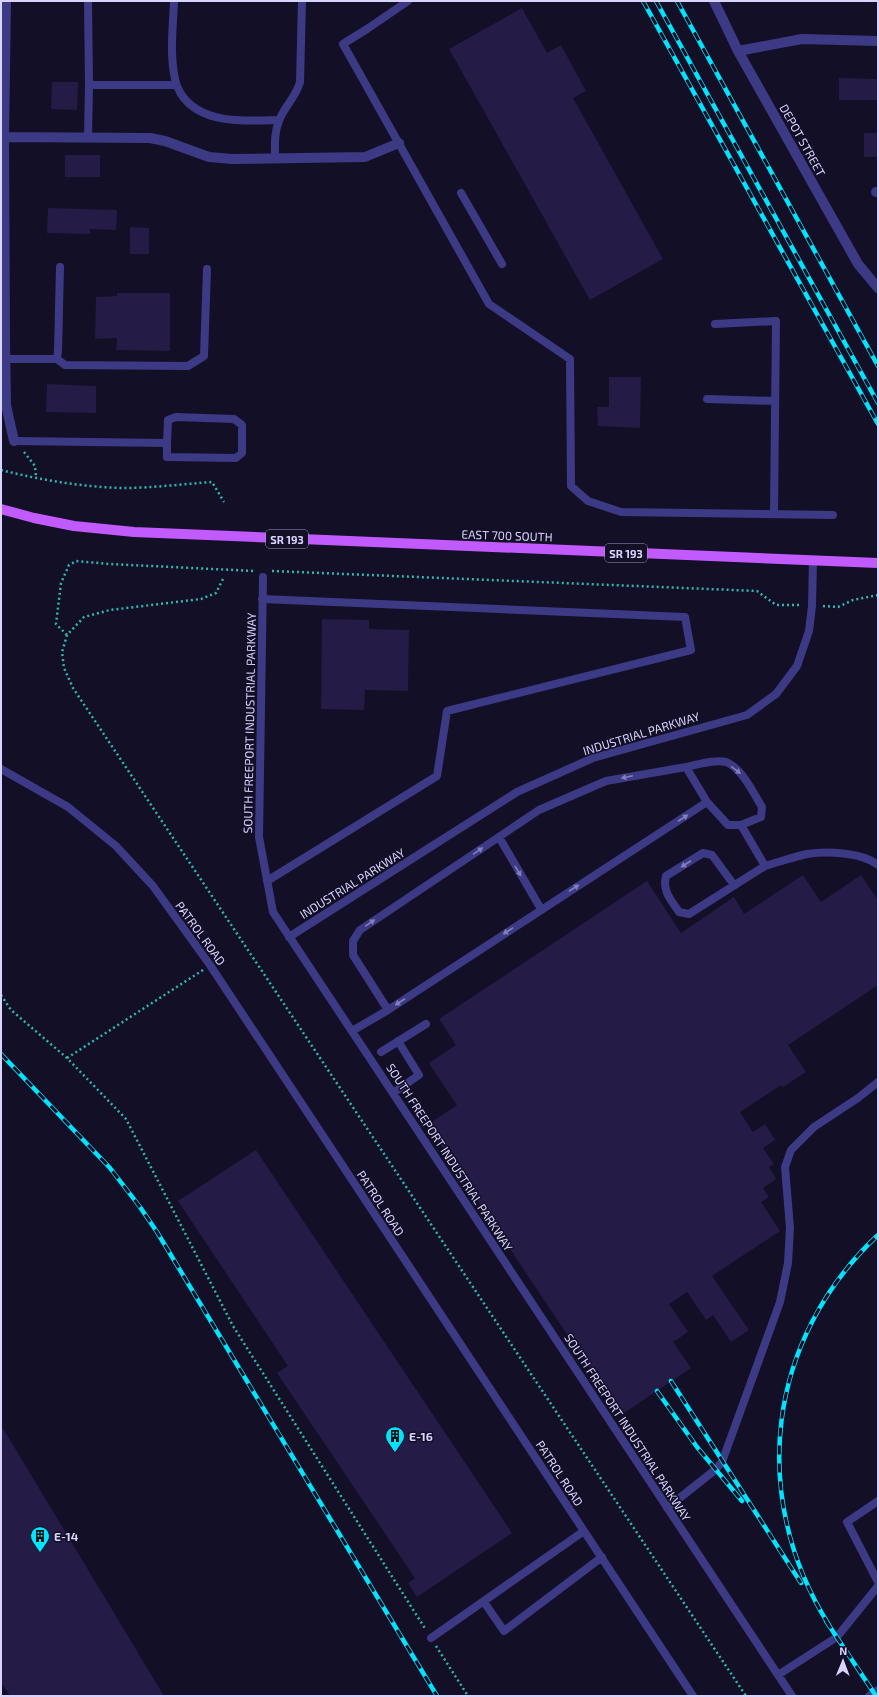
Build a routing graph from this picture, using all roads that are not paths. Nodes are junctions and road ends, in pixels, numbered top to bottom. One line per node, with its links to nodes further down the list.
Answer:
1 (6, 1): 9 (street)
2 (88, 1): 10 (lane)
3 (174, 1): 11 (lane)
4 (302, 1): 12 (lane)
5 (408, 1): 15 (lane)
6 (714, 1): 8 (street, DEPOT STREET)
7 (878, 41): 8 (street)
8 (738, 51): 21 (street, DEPOT STREET)
9 (3, 73): 13 (street)
10 (89, 85): 11 (lane); 14 (lane)
11 (176, 85): 12 (lane)
12 (279, 120): 16 (lane)
13 (4, 137): 14 (street); 23 (street)
14 (88, 137): 16 (street)
15 (399, 143): 16 (street); 31 (lane)
16 (275, 158)
17 (461, 193): 18 (lane)
18 (502, 264)
19 (60, 267): 25 (lane)
20 (207, 269): 25 (lane)
21 (878, 288)
22 (715, 324): 27 (lane)
23 (3, 342): 24 (street)
24 (6, 359): 25 (lane); 28 (street)
25 (57, 359)
26 (707, 399): 27 (lane)
27 (775, 401): 31 (lane)
28 (14, 441): 29 (lane)
29 (167, 443): 29 (lane)
30 (1, 509): 33 (main road, EAST 700 SOUTH / SR 193)
31 (774, 514): 32 (lane)
32 (833, 515)
33 (813, 560): 34 (main road, EAST 700 SOUTH / SR 193); 47 (lane, INDUSTRIAL PARKWAY)
34 (878, 563)
35 (262, 574): 36 (lane, SOUTH FREEPORT INDUSTRIAL PARKWAY)
36 (262, 599): 44 (lane, SOUTH FREEPORT INDUSTRIAL PARKWAY); 44 (lane)
37 (686, 767): 39 (lane); 40 (lane, one-way to 40); 41 (lane, one-way to 41)
38 (1, 769): 57 (lane, PATROL ROAD)
39 (707, 802): 40 (lane); 46 (lane, one-way to 39)
40 (741, 826): 42 (lane)
41 (499, 837): 46 (lane, one-way to 46); 48 (lane, one-way to 41)
42 (765, 866): 43 (lane); 45 (lane)
43 (878, 866)
44 (267, 881): 47 (lane, SOUTH FREEPORT INDUSTRIAL PARKWAY)
45 (734, 885): 45 (lane, one-way to 45)
46 (541, 909): 48 (lane, one-way to 48)
47 (290, 937): 50 (lane, SOUTH FREEPORT INDUSTRIAL PARKWAY)
48 (388, 1010): 50 (lane)
49 (426, 1024): 51 (lane)
50 (352, 1031): 54 (lane, SOUTH FREEPORT INDUSTRIAL PARKWAY)
51 (398, 1041): 52 (lane); 54 (lane)
52 (381, 1052)
53 (878, 1082): 56 (lane)
54 (393, 1093): 56 (lane, SOUTH FREEPORT INDUSTRIAL PARKWAY)
55 (878, 1502): 59 (lane)
56 (667, 1508): 63 (lane, SOUTH FREEPORT INDUSTRIAL PARKWAY)
57 (584, 1531): 58 (lane, PATROL ROAD); 61 (lane)
58 (602, 1557): 61 (lane); 65 (lane, PATROL ROAD)
59 (878, 1582)
60 (878, 1586): 63 (lane)
61 (484, 1602): 62 (lane)
62 (431, 1638)
63 (778, 1675): 66 (lane, SOUTH FREEPORT INDUSTRIAL PARKWAY)
64 (878, 1690): 67 (lane)
65 (693, 1696)
66 (792, 1696)
67 (869, 1696)

